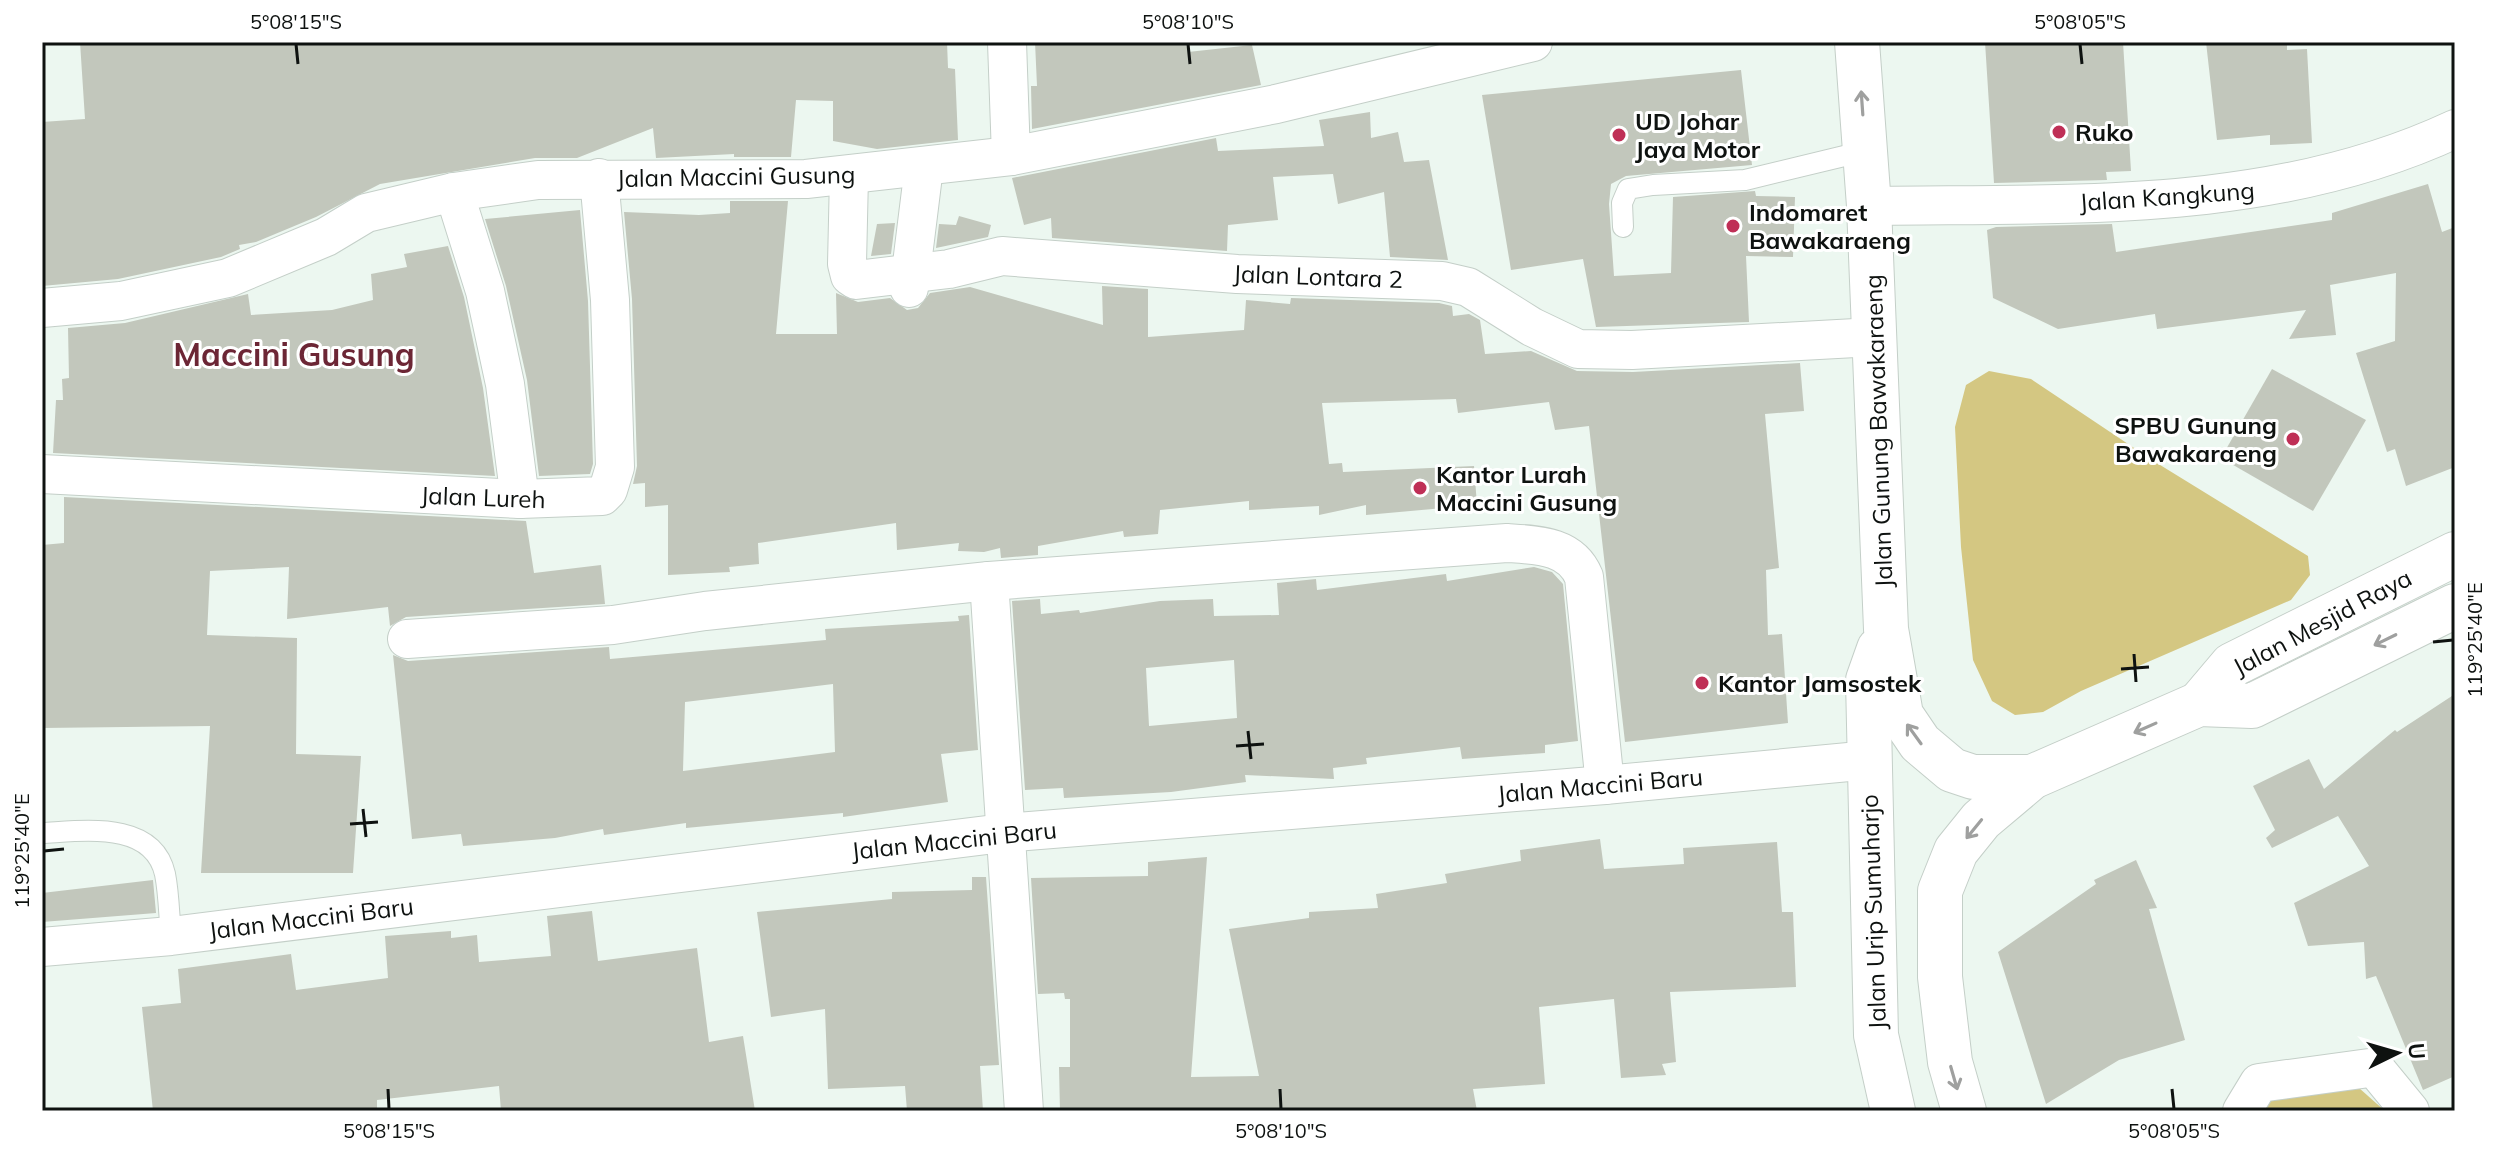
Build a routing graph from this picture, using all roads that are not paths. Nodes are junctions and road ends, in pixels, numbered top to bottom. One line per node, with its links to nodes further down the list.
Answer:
1 (1007, 42): 6 (street)
2 (1533, 42): 6 (street, Jalan Maccini Gusung)
3 (1857, 42): 5 (highway, Jalan Gunung Bawakaraeng, one-way to 3)
4 (2455, 129): 11 (street, Jalan Kangkung)
5 (1865, 151): 11 (highway, Jalan Gunung Bawakaraeng); 12 (lane)
6 (1011, 156): 7 (street, Jalan Maccini Gusung)
7 (924, 167): 8 (street, Jalan Maccini Gusung); 13 (street)
8 (849, 176): 9 (street, Jalan Maccini Gusung); 13 (street, Jalan Lontara 2)
9 (599, 178): 10 (street, Jalan Maccini Gusung); 18 (street, Jalan Lureh)
10 (454, 192): 14 (street, Jalan Maccini Gusung); 18 (street)
11 (1869, 206): 16 (highway, Jalan Gunung Bawakaraeng)
12 (1623, 227)
13 (910, 281): 16 (street, Jalan Lontara 2)
14 (42, 308): 15 (street)
15 (42, 316)
16 (1874, 337): 22 (highway, Jalan Gunung Bawakaraeng)
17 (42, 474): 18 (street, Jalan Lureh)
18 (520, 499)
19 (2455, 554): 24 (highway, Jalan Mesjid Raya)
20 (989, 581): 23 (street); 27 (street); 29 (street)
21 (2455, 606): 24 (highway, Jalan Mesjid Raya, one-way to 24)
22 (1886, 629): 25 (highway, Jalan Gunung Bawakaraeng); 26 (highway, Jalan Gunung Bawakaraeng, one-way to 22)
23 (407, 639)
24 (2199, 704): 26 (highway, Jalan Mesjid Raya, one-way to 26)
25 (1870, 760): 27 (street, Jalan Maccini Baru); 33 (highway, Jalan Urip Sumuharjo)
26 (2032, 777): 34 (highway, one-way to 34)
27 (1605, 785): 29 (street, Jalan Maccini Baru)
28 (42, 833): 30 (lane)
29 (1003, 833): 30 (street, Jalan Maccini Baru); 32 (street)
30 (171, 936): 31 (street, Jalan Maccini Baru)
31 (42, 947)
32 (1024, 1111)
33 (1893, 1111)
34 (1964, 1111)
35 (2242, 1111): 36 (street)
36 (2410, 1111)

